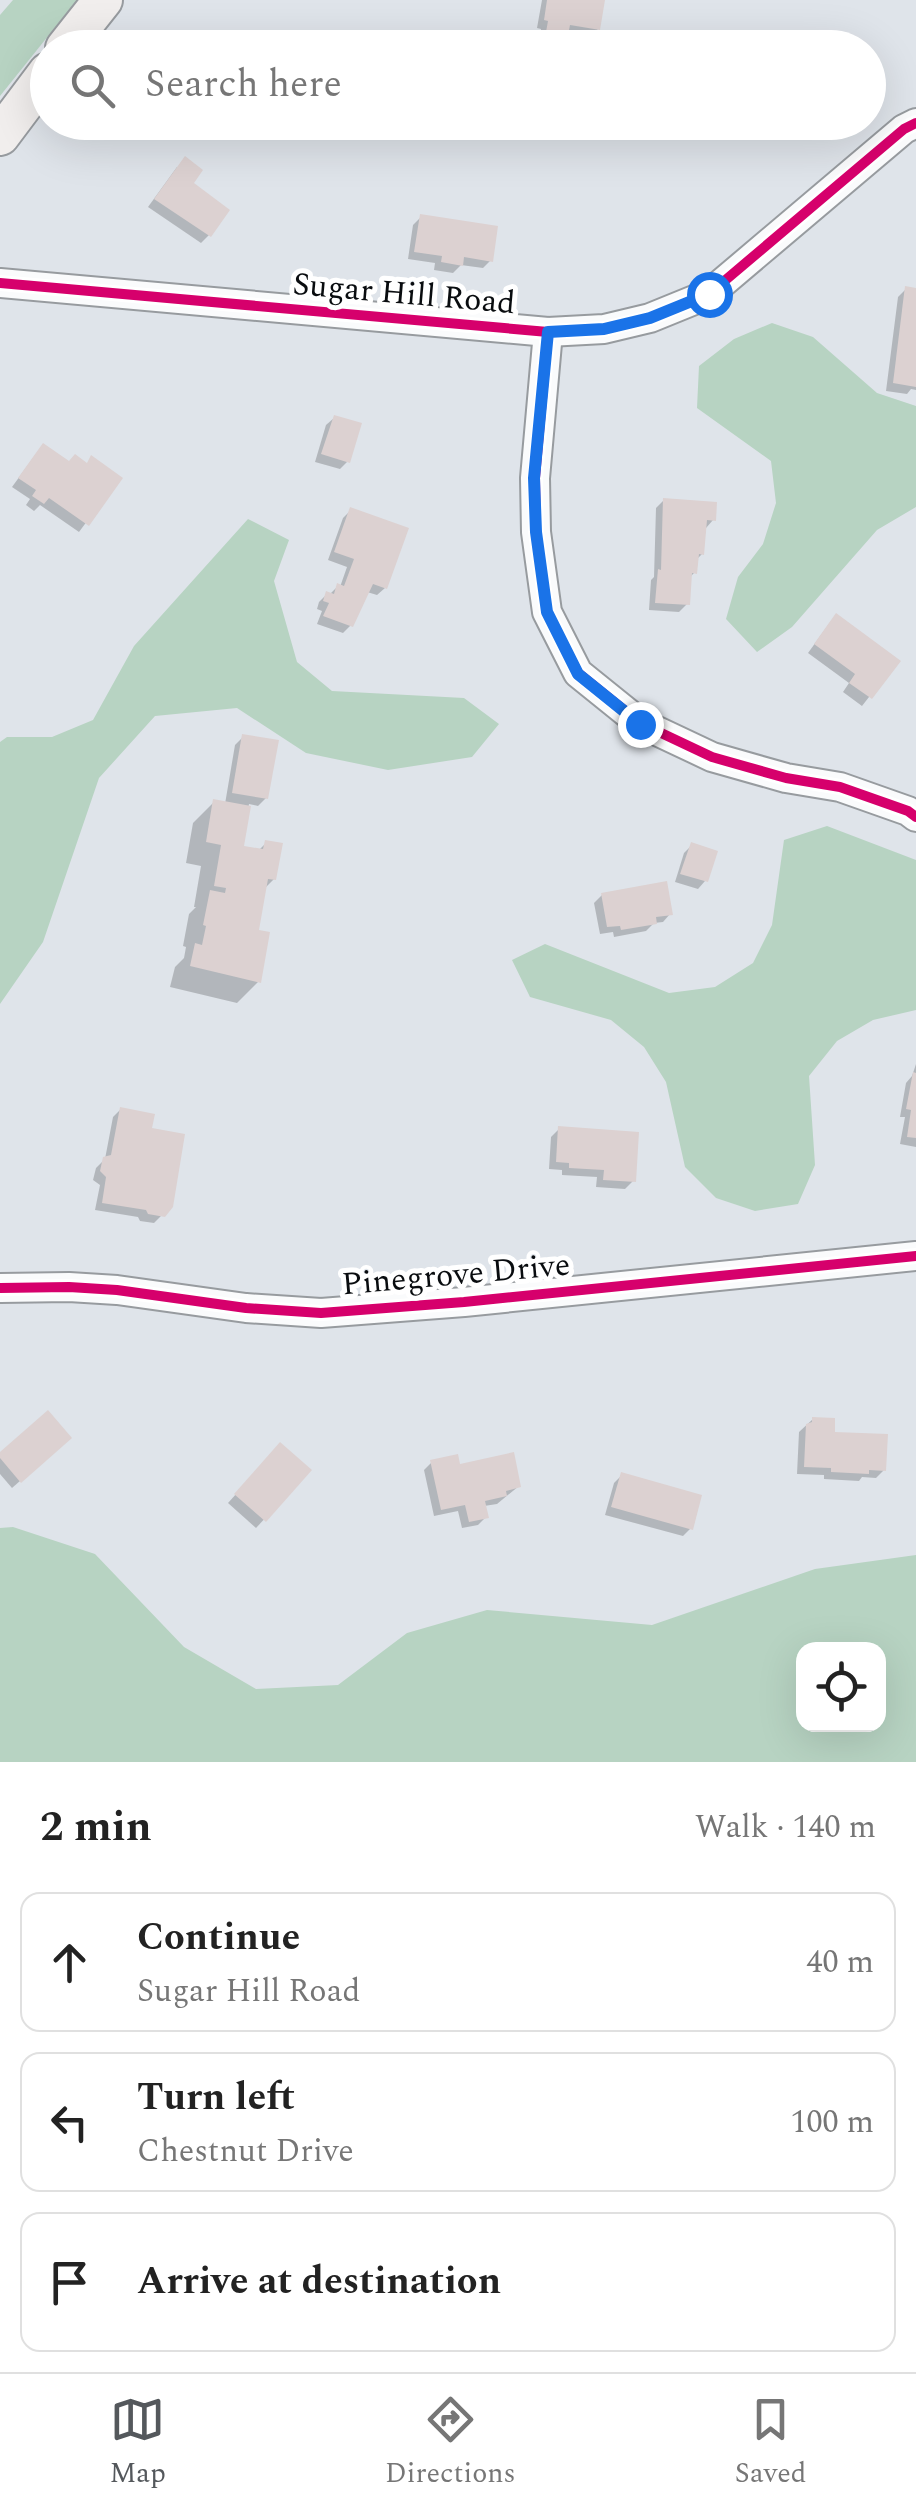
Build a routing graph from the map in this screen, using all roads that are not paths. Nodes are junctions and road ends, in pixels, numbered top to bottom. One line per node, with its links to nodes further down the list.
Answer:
1 (103, 0): 2 (main road)
2 (80, 30)
3 (30, 96): 5 (main road)
4 (916, 123): 7 (street, Sugar Hill Road)
5 (0, 136)
6 (0, 284): 7 (street, Sugar Hill Road)
7 (548, 332): 8 (street)
8 (916, 817)
9 (916, 1256): 10 (street, Pinegrove Drive)
10 (0, 1288)

